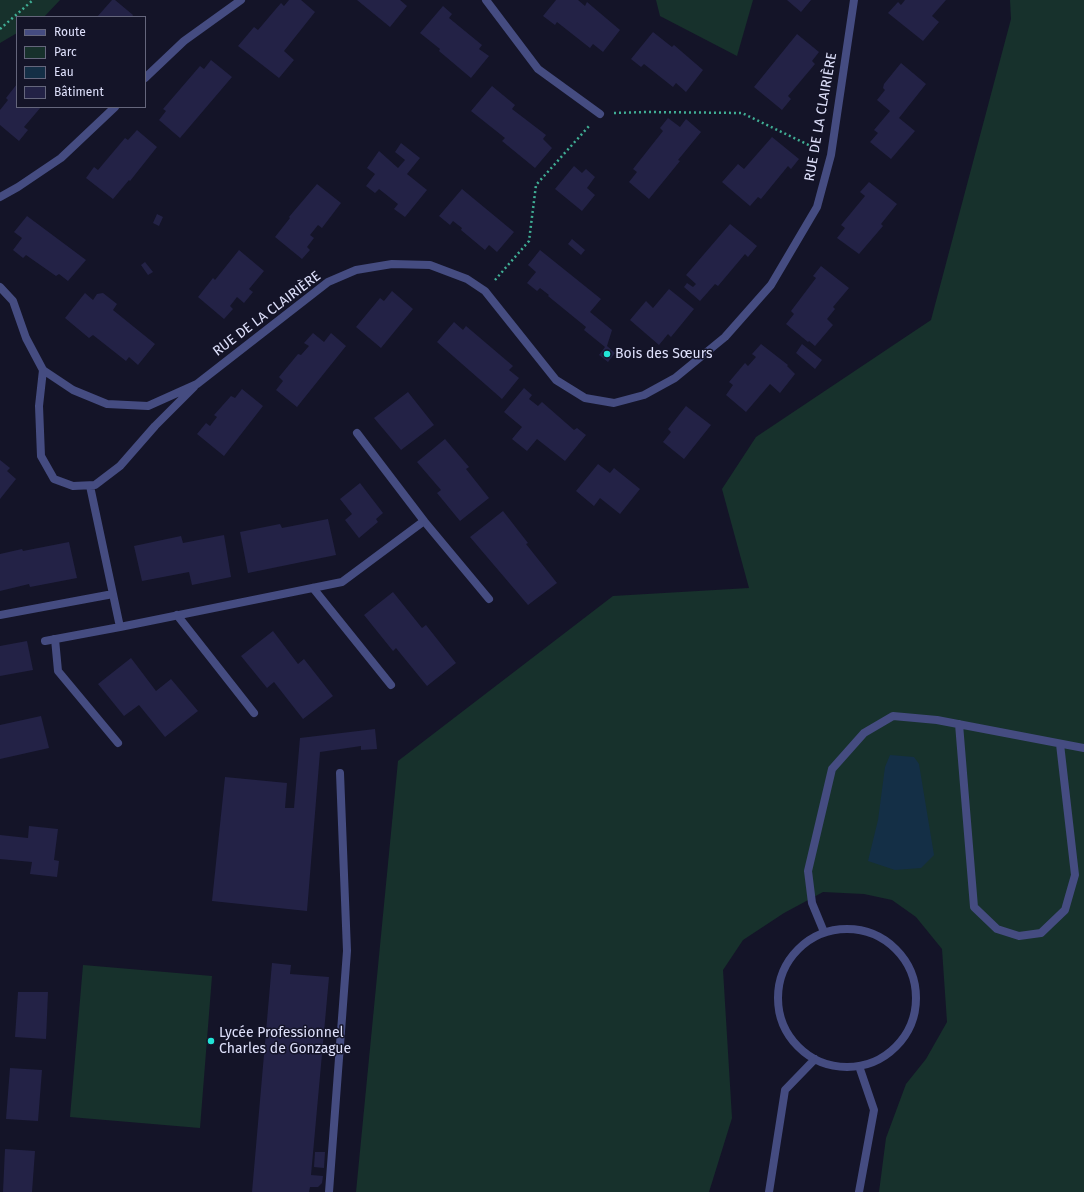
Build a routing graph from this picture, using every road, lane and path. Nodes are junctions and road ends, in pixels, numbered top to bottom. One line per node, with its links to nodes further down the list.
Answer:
1 (33, 0): 5 (path)
2 (241, 0): 6 (street)
3 (486, 0): 8 (street)
4 (854, 0): 9 (street, RUE DE LA CLAIRIÈRE)
5 (0, 29)
6 (146, 77)
7 (114, 108): 10 (street)
8 (600, 114): 9 (path); 12 (path)
9 (831, 155): 12 (street, RUE DE LA CLAIRIÈRE)
10 (0, 198)
11 (0, 287): 13 (street, RUE DE LA CLAIRIÈRE)
12 (485, 290): 14 (street, RUE DE LA CLAIRIÈRE)
13 (43, 370): 14 (street, RUE DE LA CLAIRIÈRE); 16 (street)
14 (197, 384): 16 (street)
15 (357, 433): 17 (street)
16 (90, 486): 19 (street)
17 (424, 521): 18 (street); 20 (street)
18 (313, 588): 22 (street); 26 (street)
19 (113, 594): 21 (street); 23 (street)
20 (489, 599)
21 (0, 614)
22 (177, 615): 23 (street); 27 (street)
23 (120, 627): 24 (street)
24 (55, 639): 25 (street); 29 (street)
25 (45, 641)
26 (392, 685)
27 (254, 713)
28 (958, 724): 30 (street); 30 (street); 33 (street)
29 (118, 743)
30 (1060, 744): 31 (street)
31 (1084, 748)
32 (340, 773): 36 (street)
33 (824, 932): 34 (street); 35 (street)
34 (815, 1059): 35 (street); 37 (street)
35 (859, 1066): 38 (street)
36 (329, 1192)
37 (769, 1192)
38 (860, 1192)

